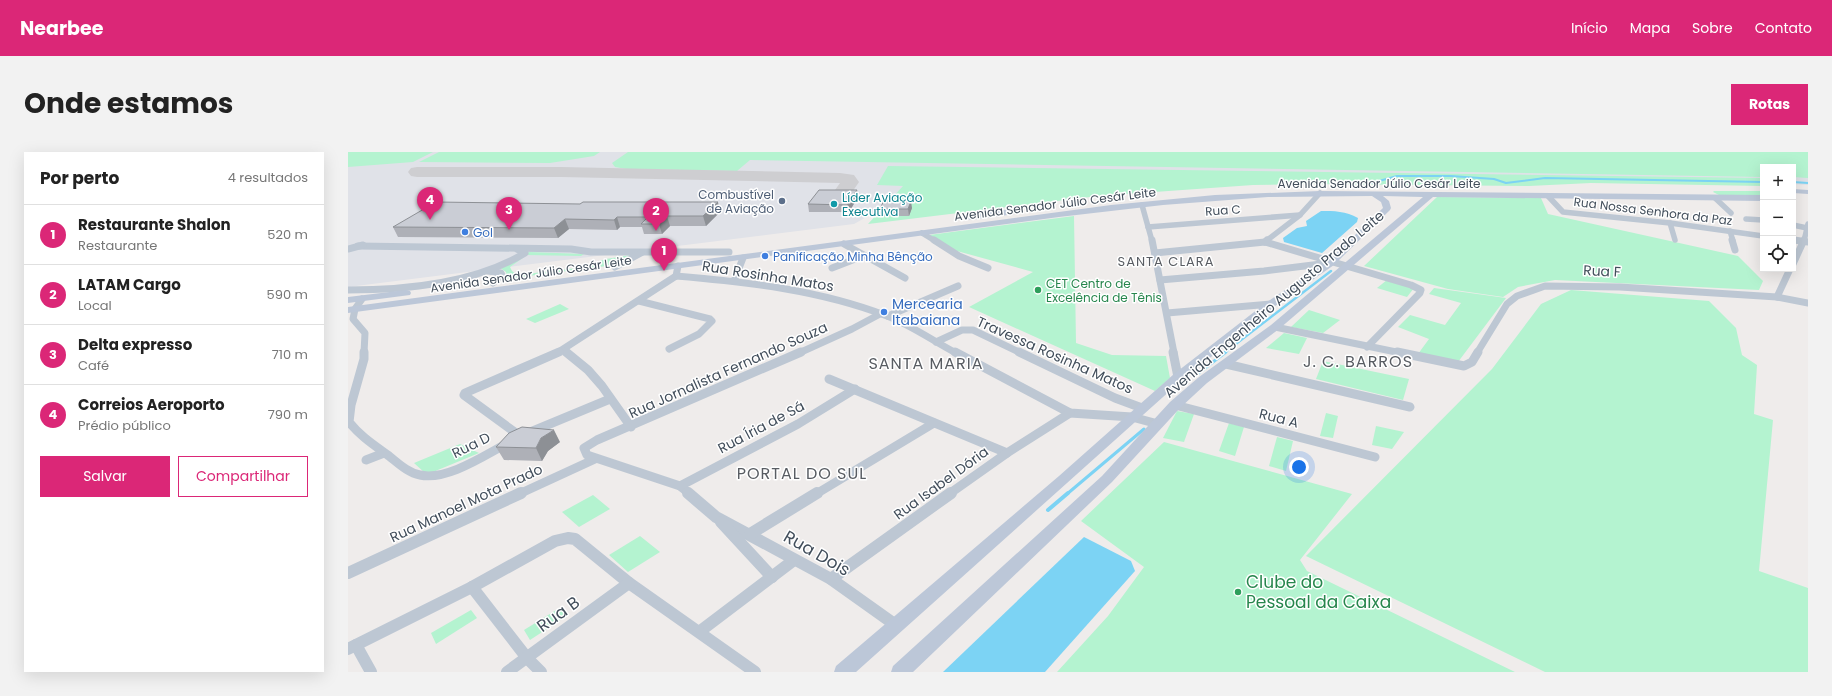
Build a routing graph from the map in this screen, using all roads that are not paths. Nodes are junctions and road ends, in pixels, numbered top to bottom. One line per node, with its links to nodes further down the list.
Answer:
1 (1680, 189): 2 (main road, Avenida Senador Júlio Cesár Leite); 10 (main road); 18 (main road, Avenida Senador Júlio Cesár Leite)
2 (1708, 189): 3 (main road, Avenida Senador Júlio Cesár Leite); 11 (main road)
3 (1760, 190)
4 (1796, 191): 5 (main road)
5 (1808, 192)
6 (1320, 194): 7 (main road, Avenida Senador Júlio Cesár Leite); 15 (main road, Avenida Senador Júlio Cesár Leite); 17 (street)
7 (1374, 194): 8 (main road, Avenida Senador Júlio Cesár Leite); 46 (main road, Avenida Engenheiro Augusto Prado Leite)
8 (1430, 195): 9 (main road, Avenida Senador Júlio Cesár Leite); 49 (main road, Avenida Engenheiro Augusto Prado Leite)
9 (1548, 196): 10 (main road, Avenida Senador Júlio Cesár Leite); 22 (street, Rua Nossa Senhora da Paz)
10 (1694, 198): 11 (main road, Avenida Senador Júlio Cesár Leite)
11 (1717, 198): 12 (main road, Avenida Senador Júlio Cesár Leite); 16 (street)
12 (1760, 198)
13 (1796, 199): 14 (main road)
14 (1808, 199)
15 (1142, 205): 18 (main road, Avenida Senador Júlio Cesár Leite); 25 (street)
16 (1731, 213)
17 (1300, 215): 25 (street, Rua C); 31 (street)
18 (993, 219): 21 (main road, Avenida Senador Júlio Cesár Leite)
19 (1746, 219): 20 (street)
20 (1760, 220)
21 (967, 222): 27 (main road, Avenida Senador Júlio Cesár Leite); 41 (main road, Avenida Senador Júlio Cesár Leite)
22 (1670, 223): 26 (street, Rua Nossa Senhora da Paz); 29 (street)
23 (1796, 225): 24 (street)
24 (1808, 226): 32 (street)
25 (1148, 227): 42 (street)
26 (1730, 231): 28 (street, Rua Nossa Senhora da Paz); 39 (street)
27 (922, 233): 34 (main road, Avenida Senador Júlio Cesár Leite); 51 (street)
28 (1760, 236)
29 (1675, 240)
30 (1796, 240): 32 (street)
31 (1265, 242): 42 (street); 46 (street)
32 (1806, 242): 45 (street)
33 (524, 244): 35 (street); 37 (street); 38 (street)
34 (844, 244): 43 (street); 44 (main road, Avenida Senador Júlio Cesár Leite)
35 (358, 246): 36 (street); 37 (street)
36 (348, 249)
37 (517, 249): 38 (street); 52 (street)
38 (571, 250): 40 (street)
39 (1736, 250)
40 (643, 252): 41 (street); 48 (street)
41 (729, 252): 48 (main road, Avenida Senador Júlio Cesár Leite)
42 (1155, 253): 56 (street)
43 (863, 256): 50 (street); 55 (street)
44 (743, 258): 47 (main road, Avenida Senador Júlio Cesár Leite); 57 (street)
45 (1796, 259)
46 (1330, 262): 49 (street); 56 (street); 64 (main road, Avenida Engenheiro Augusto Prado Leite)
47 (678, 266): 54 (street); 65 (main road, Avenida Senador Júlio Cesár Leite)
48 (615, 267): 58 (main road, Avenida Senador Júlio Cesár Leite)
49 (1347, 267): 68 (main road, Avenida Engenheiro Augusto Prado Leite); 70 (street)
50 (832, 268)
51 (988, 268)
52 (486, 271): 58 (street); 60 (street)
53 (1789, 272): 61 (street)
54 (676, 276): 57 (street, Rua Rosinha Matos); 62 (street)
55 (905, 278)
56 (1160, 280): 66 (street)
57 (734, 281): 67 (street, Rua Rosinha Matos)
58 (493, 283): 65 (main road, Avenida Senador Júlio Cesár Leite)
59 (958, 286): 67 (street, Rua Jornalista Fernando Souza)
60 (348, 290)
61 (1777, 297): 63 (street, Rua F); 70 (street, Rua F)
62 (640, 301): 71 (street); 72 (street)
63 (1808, 303)
64 (1271, 304): 66 (street); 74 (main road, Avenida Engenheiro Augusto Prado Leite)
65 (350, 307): 87 (street)
66 (1166, 313): 74 (street)
67 (884, 315): 69 (street, Rua Rosinha Matos); 84 (street, Rua Jornalista Fernando Souza)
68 (1276, 327): 70 (street); 73 (main road, Avenida Engenheiro Augusto Prado Leite)
69 (936, 342): 80 (street, Travessa Rosinha Matos); 81 (street, Rua Rosinha Matos)
70 (1367, 347)
71 (668, 349)
72 (564, 350): 77 (street); 85 (street)
73 (1226, 364): 78 (main road, Avenida Engenheiro Augusto Prado Leite); 79 (street)
74 (1178, 377): 80 (main road, Avenida Engenheiro Augusto Prado Leite)
75 (829, 379): 76 (street)
76 (855, 390): 82 (street); 92 (street, Rua Íria de Sá)
77 (610, 399): 84 (street); 85 (street, Rua D)
78 (1175, 405): 83 (main road, Avenida Engenheiro Augusto Prado Leite); 89 (street, Rua A)
79 (1410, 407)
80 (1137, 412): 81 (street); 83 (street); 101 (main road, Avenida Engenheiro Augusto Prado Leite)
81 (1070, 413): 88 (street, Rua Isabel Dória)
82 (934, 423): 88 (street); 94 (street)
83 (1158, 424): 110 (main road, Avenida Engenheiro Augusto Prado Leite)
84 (631, 427): 86 (street, Rua Jornalista Fernando Souza)
85 (520, 436): 87 (street, Rua D)
86 (584, 448): 90 (street, Rua Dois)
87 (384, 453): 91 (street)
88 (1007, 453): 98 (street, Rua Isabel Dória)
89 (1375, 457)
90 (596, 459): 92 (street, Rua Dois); 96 (street, Rua Manoel Mota Prado)
91 (366, 460)
92 (680, 486): 93 (street, Rua Dois)
93 (716, 517): 94 (street, Rua Dois); 97 (street, Rua Dois)
94 (750, 534): 95 (street, Rua Dois)
95 (794, 560): 97 (street); 98 (street, Rua Dois)
96 (348, 573)
97 (772, 577): 102 (street)
98 (831, 579): 101 (street, Rua Dois)
99 (628, 583): 100 (street); 102 (street); 104 (street, Rua B)
100 (472, 586): 103 (street); 104 (street)
101 (897, 626): 109 (main road, Avenida Engenheiro Augusto Prado Leite)
102 (699, 632): 108 (street)
103 (352, 647): 105 (street)
104 (527, 658): 106 (street, Rua B); 107 (street)
105 (371, 672)
106 (507, 672)
107 (541, 672)
108 (755, 672)
109 (843, 672)
110 (900, 672)

